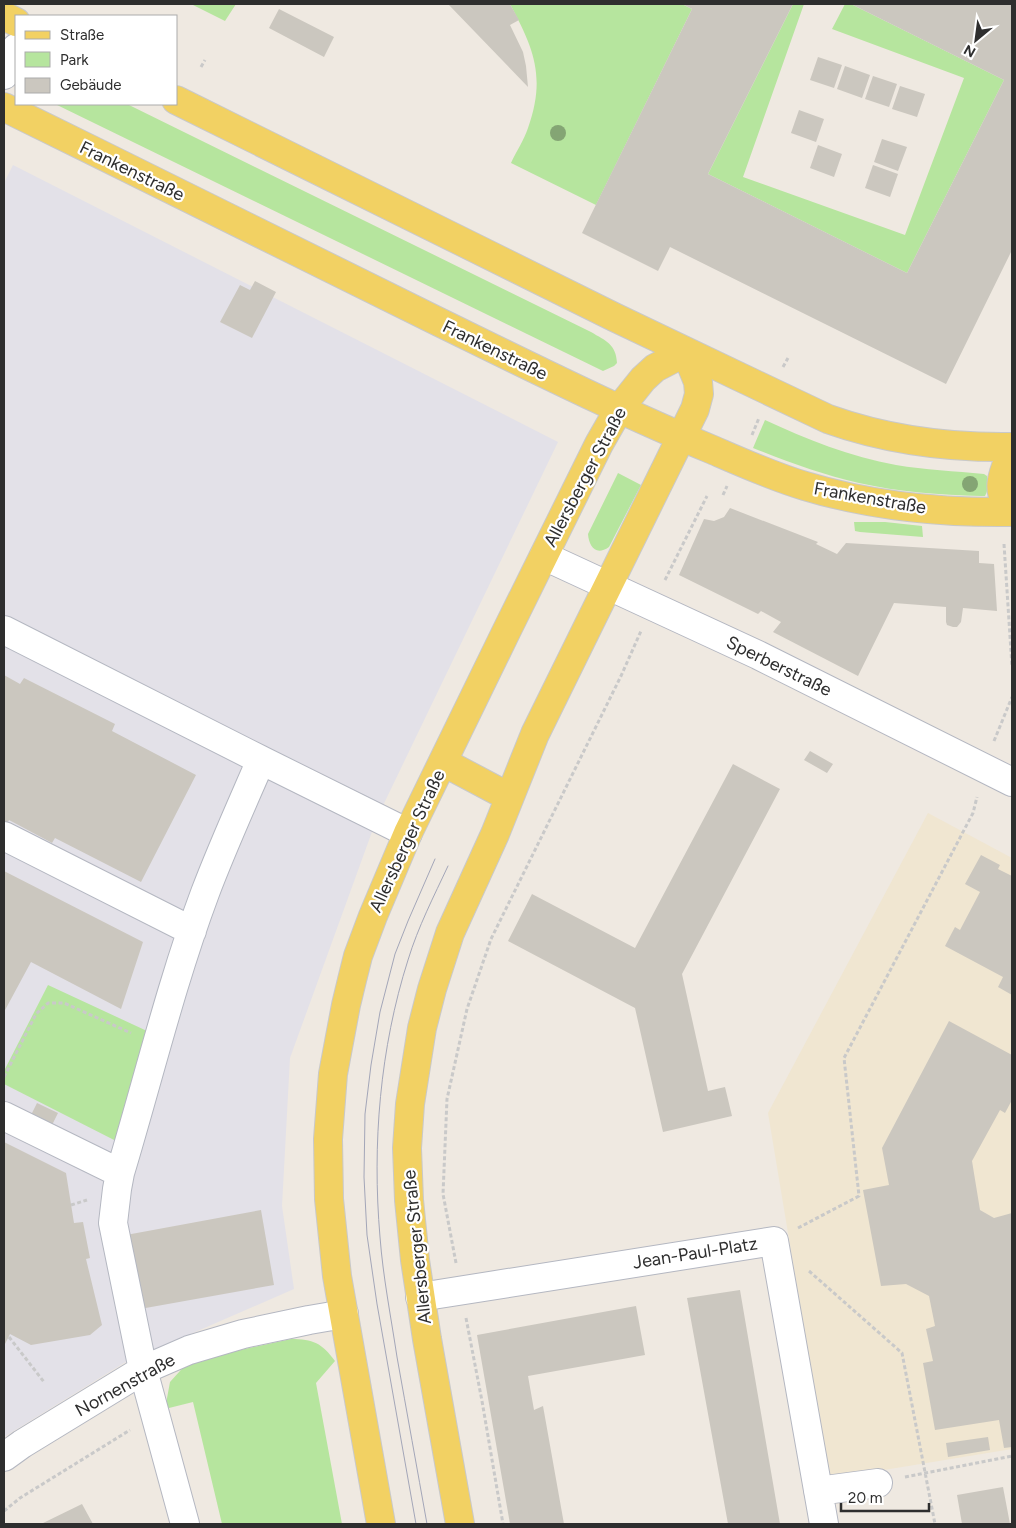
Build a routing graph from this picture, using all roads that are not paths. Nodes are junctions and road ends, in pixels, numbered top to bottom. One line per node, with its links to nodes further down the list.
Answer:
1 (15, 50): 2 (street)
2 (4, 75)
3 (178, 101): 5 (main road)
4 (4, 107): 6 (main road, Frankenstraße)
5 (686, 352): 6 (main road, Allersberger Straße); 7 (main road, Allersberger Straße); 8 (main road)
6 (619, 409): 7 (main road, Frankenstraße); 12 (main road, Allersberger Straße)
7 (682, 437): 11 (main road, Frankenstraße); 13 (main road, Allersberger Straße)
8 (1012, 447)
9 (1012, 451): 10 (main road)
10 (1012, 506)
11 (1012, 512)
12 (544, 556): 13 (street, Sperberstraße); 16 (main road, Allersberger Straße)
13 (607, 586): 17 (street, Sperberstraße); 18 (main road, Allersberger Straße)
14 (4, 630): 15 (street)
15 (261, 760): 19 (street); 21 (street)
16 (443, 762): 18 (main road); 19 (main road, Allersberger Straße)
17 (1012, 782)
18 (509, 797): 24 (main road, Allersberger Straße)
19 (408, 834): 25 (main road, Allersberger Straße)
20 (4, 836): 21 (street)
21 (192, 931): 23 (street)
22 (4, 1116): 23 (street)
23 (120, 1173): 26 (street)
24 (420, 1297): 29 (street, Jean-Paul-Platz); 32 (main road, Allersberger Straße)
25 (344, 1314): 26 (street, Nornenstraße); 31 (main road, Allersberger Straße)
26 (143, 1370): 27 (street, Nornenstraße); 30 (street)
27 (4, 1457)
28 (878, 1482): 29 (street)
29 (818, 1491): 33 (street, Jean-Paul-Platz)
30 (185, 1524)
31 (381, 1524)
32 (460, 1524)
33 (824, 1524)

